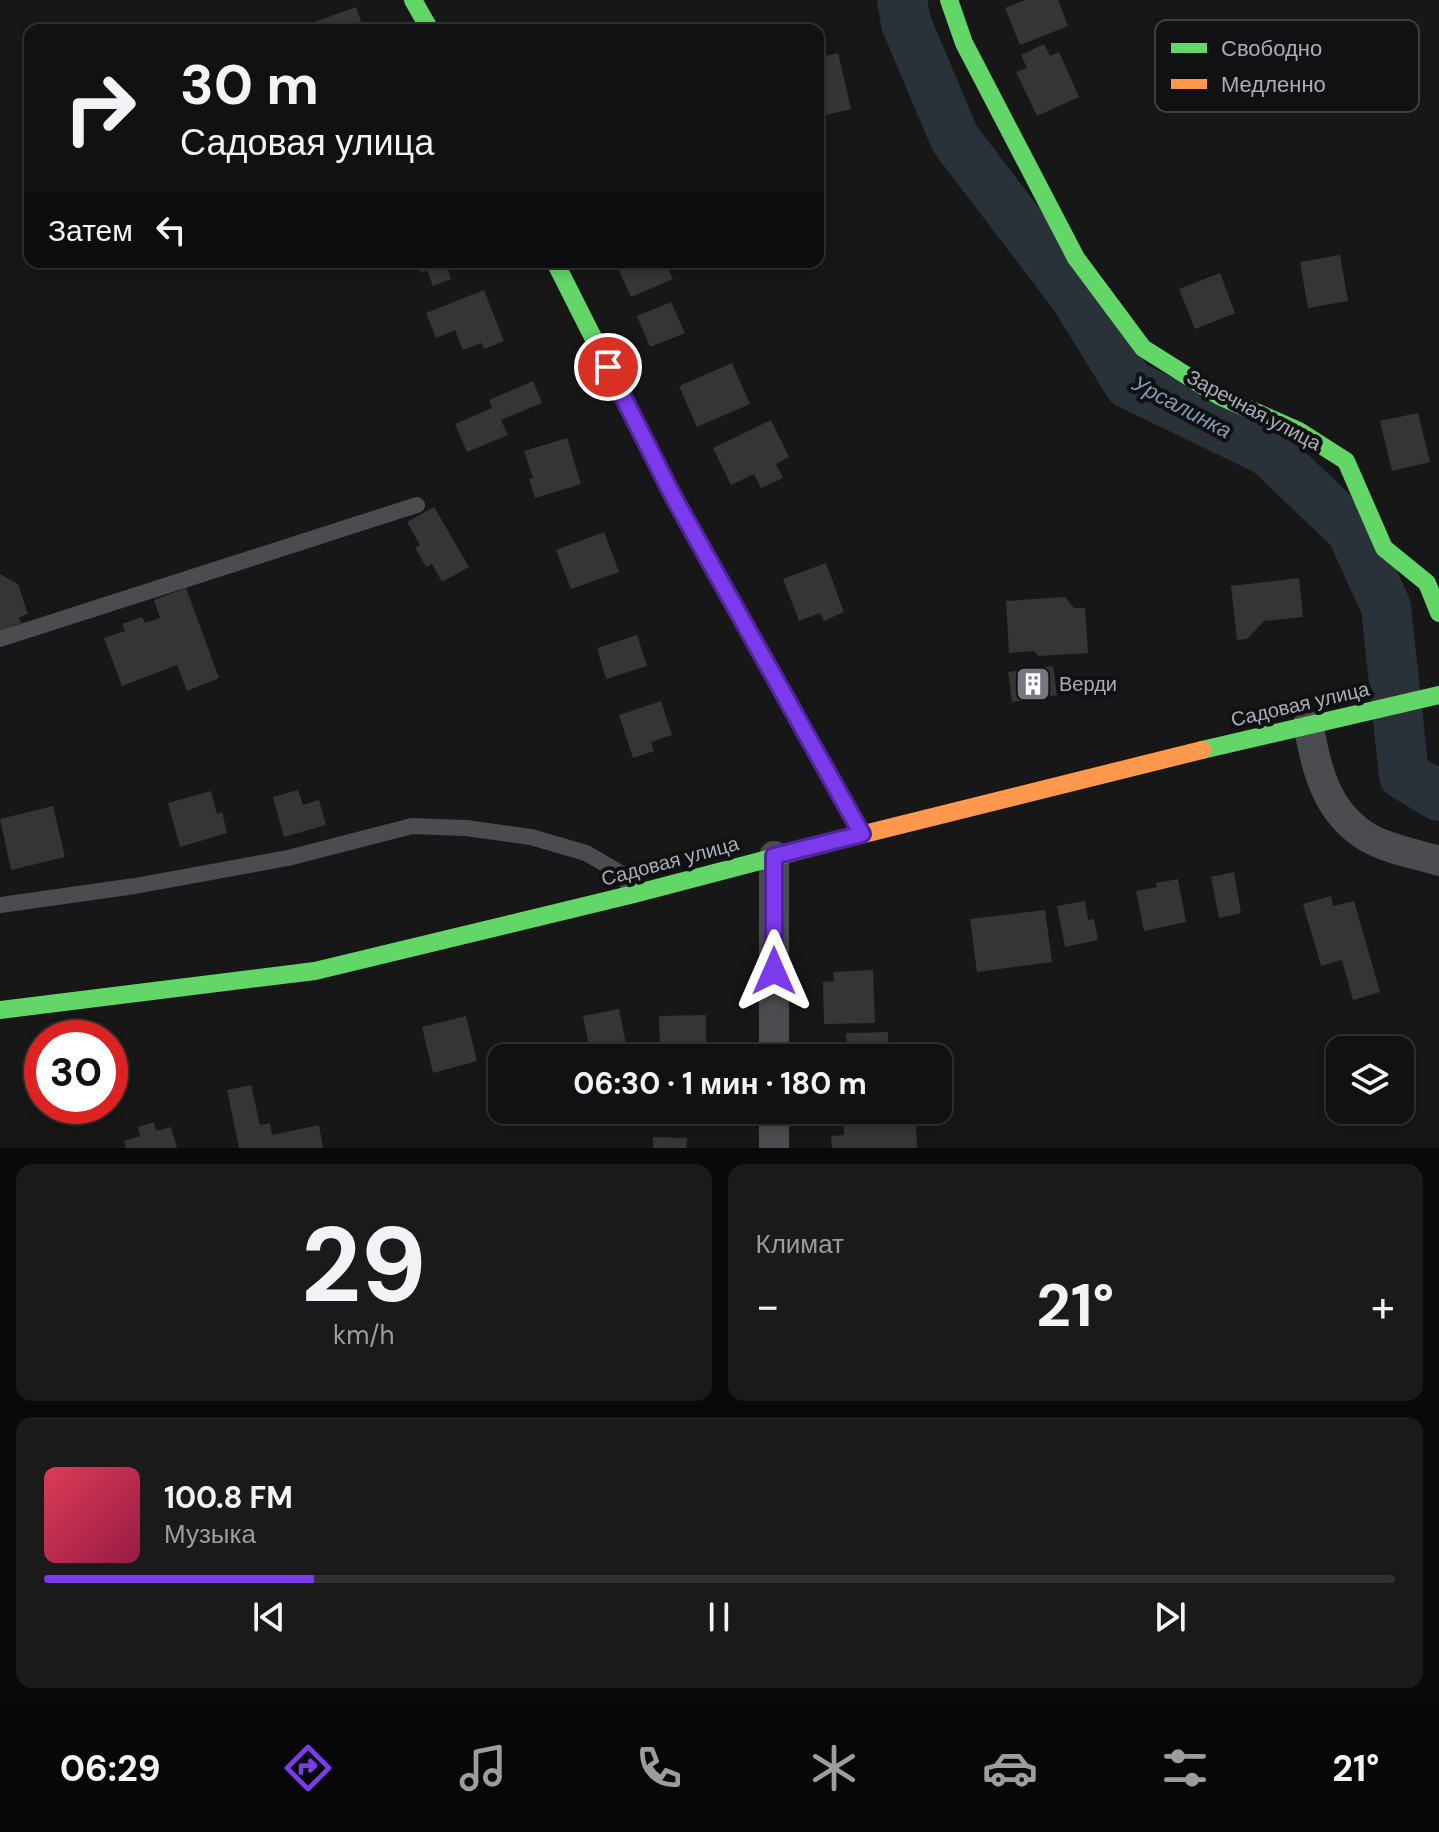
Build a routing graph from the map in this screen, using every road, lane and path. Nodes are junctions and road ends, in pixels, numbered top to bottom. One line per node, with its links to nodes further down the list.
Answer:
1 (413, 0): 3 (street)
2 (949, 0): 6 (street, Заречная улица)
3 (427, 24)
4 (558, 268): 10 (street)
5 (417, 505): 7 (lane)
6 (1439, 613)
7 (0, 639)
8 (1439, 695): 9 (street, Садовая улица)
9 (1308, 724): 10 (street, Садовая улица); 12 (street)
10 (862, 834): 11 (street, Садовая улица)
11 (774, 856): 13 (street, Садовая улица); 16 (street)
12 (1439, 861)
13 (634, 894): 14 (lane); 15 (street, Садовая улица)
14 (0, 905)
15 (0, 1010)
16 (774, 1044)
17 (774, 1124): 18 (street)
18 (774, 1148)

